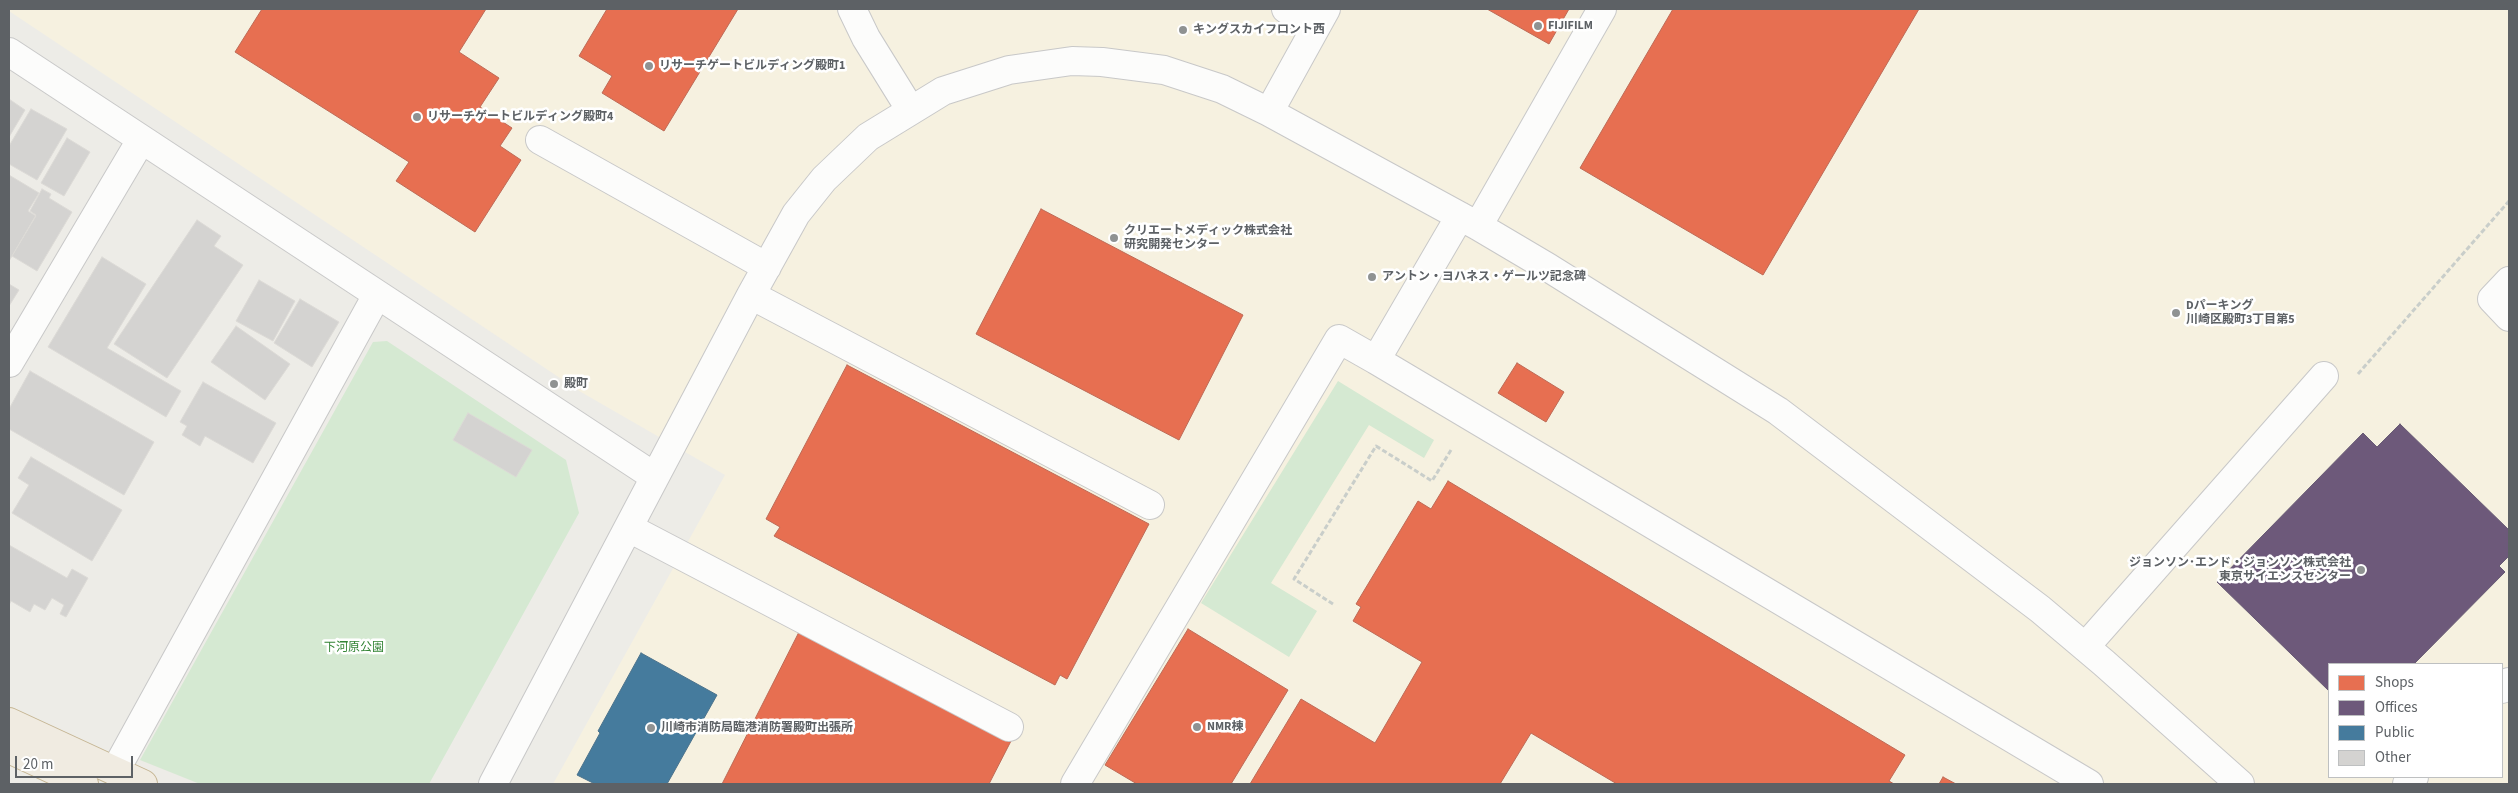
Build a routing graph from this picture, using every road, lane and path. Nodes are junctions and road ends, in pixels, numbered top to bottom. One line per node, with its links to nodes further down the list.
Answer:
1 (852, 9): 6 (street)
2 (1286, 9): 4 (street)
3 (1602, 9): 10 (street)
4 (1321, 18): 7 (street)
5 (9, 52): 8 (street)
6 (910, 109): 7 (street); 11 (street)
7 (1269, 112): 10 (street)
8 (142, 140): 13 (street); 17 (street)
9 (540, 140): 11 (street)
10 (1469, 221): 16 (street); 24 (street)
11 (767, 267): 14 (street)
12 (2509, 281): 15 (street)
13 (377, 295): 20 (street); 28 (street)
14 (751, 295): 20 (street); 21 (street)
15 (2509, 317)
16 (1376, 360): 32 (street); 33 (street)
17 (9, 364)
18 (2324, 376): 24 (street)
19 (1451, 450): 23 (path)
20 (655, 478): 22 (street)
21 (1150, 505)
22 (629, 528): 26 (street); 31 (street)
23 (1333, 604)
24 (2085, 647): 34 (street)
25 (9, 722): 28 (highway)
26 (1009, 727)
27 (9, 749): 29 (highway)
28 (115, 771): 30 (highway)
29 (84, 784)
30 (142, 784)
31 (493, 784)
32 (1075, 784)
33 (2089, 784)
34 (2240, 784)

